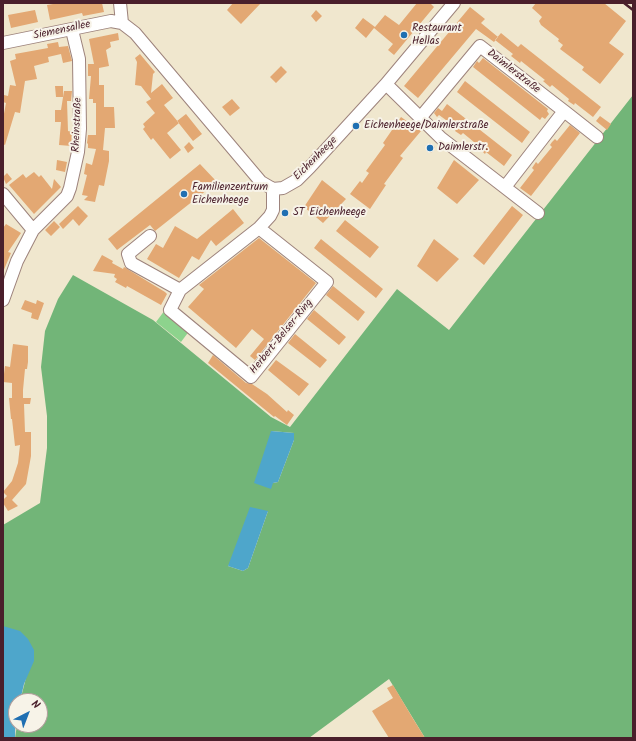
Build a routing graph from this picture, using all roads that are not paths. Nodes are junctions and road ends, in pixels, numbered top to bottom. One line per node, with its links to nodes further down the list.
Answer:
1 (120, 3): 3 (street)
2 (454, 3): 6 (street, Eichenheege)
3 (122, 23): 4 (street, Siemensallee); 11 (street)
4 (72, 30): 5 (street, Siemensallee); 15 (street, Rheinstraße)
5 (3, 43)
6 (386, 84): 8 (street); 11 (street, Eichenheege)
7 (564, 111): 8 (street, Daimlerstraße); 9 (street, Daimlerstraße); 10 (street)
8 (420, 118): 10 (street)
9 (597, 137)
10 (505, 187): 13 (street)
11 (273, 189): 14 (street, Herbert-Belser-Ring)
12 (3, 194): 15 (street)
13 (538, 213)
14 (259, 228): 17 (street, Herbert-Belser-Ring); 17 (street, Herbert-Belser-Ring)
15 (33, 230): 18 (street, Rheinstraße)
16 (150, 236): 17 (street)
17 (180, 290)
18 (3, 300)

